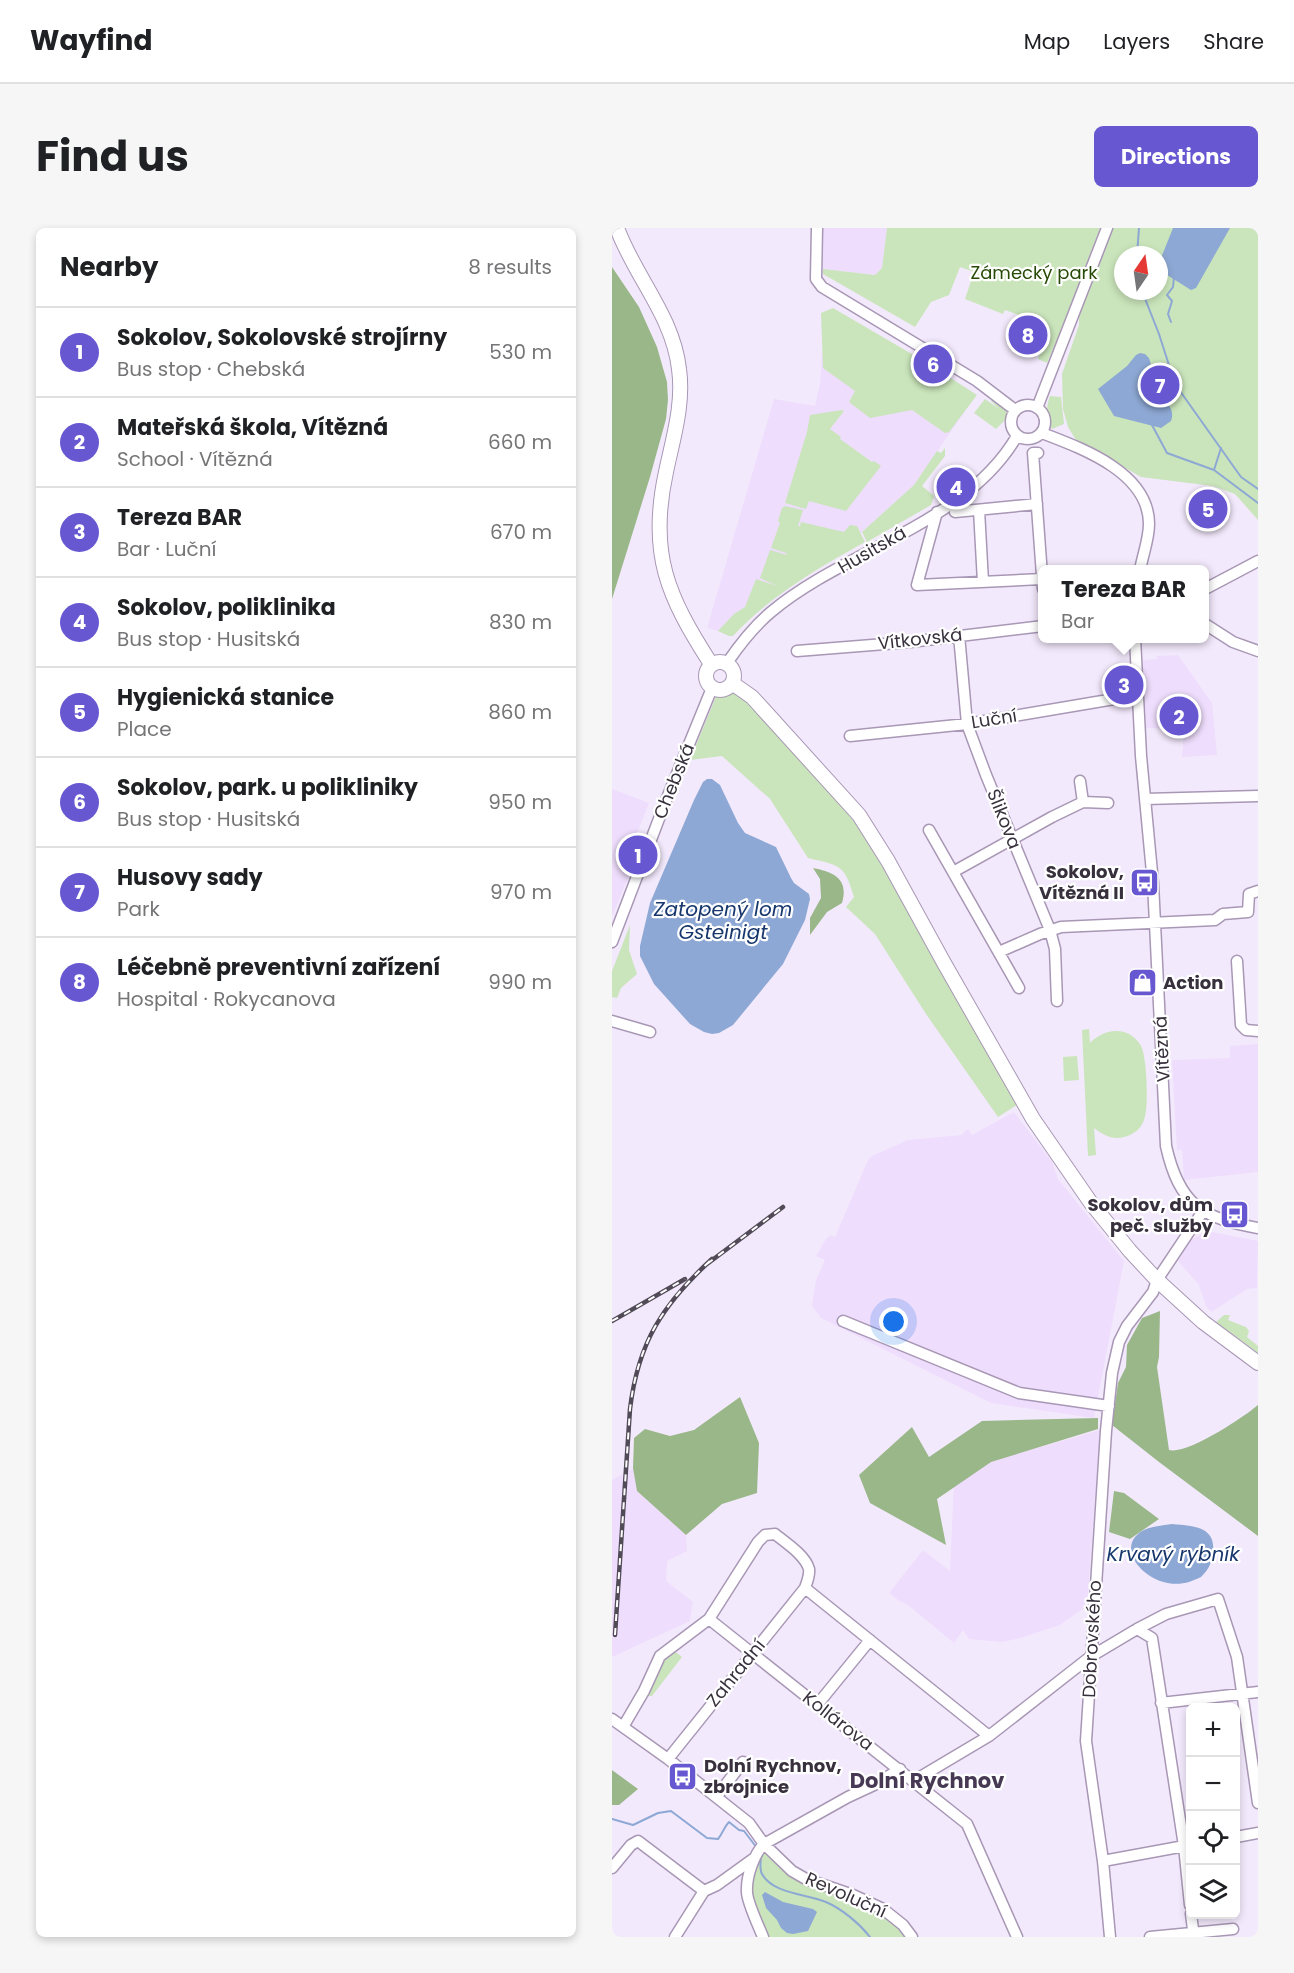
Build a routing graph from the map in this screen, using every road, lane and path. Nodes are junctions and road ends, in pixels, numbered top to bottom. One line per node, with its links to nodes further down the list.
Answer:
1 (617, 228): 26 (main road)
2 (817, 228): 5 (street)
3 (1107, 228): 4 (street)
4 (1037, 408): 5 (street); 6 (street)
5 (1015, 410): 7 (street)
6 (1042, 433): 7 (street); 15 (street)
7 (1017, 436): 11 (street, Husitská)
8 (1038, 453): 9 (street)
9 (1037, 504): 10 (street); 14 (street)
10 (979, 510): 12 (street); 17 (street)
11 (937, 512): 17 (street); 25 (street, Husitská)
12 (955, 512)
13 (1258, 561): 18 (street)
14 (1041, 565)
15 (1141, 565)
16 (1038, 579): 17 (street)
17 (983, 582)
18 (1209, 588)
19 (1038, 627): 21 (street, Vítkovská)
20 (1209, 627): 24 (street)
21 (959, 635): 23 (street, Vítkovská); 30 (street, Šlikova)
22 (1135, 643): 29 (street, Vítězná)
23 (797, 651)
24 (1258, 651)
25 (727, 663): 26 (main road); 27 (main road)
26 (711, 664): 28 (main road)
27 (732, 683): 28 (main road); 53 (main road)
28 (712, 688): 43 (street, Chebská)
29 (1138, 695): 30 (street, Luční); 34 (street, Vítězná)
30 (968, 724): 31 (street, Luční); 38 (street, Šlikova)
31 (849, 736)
32 (1080, 781): 35 (street)
33 (1258, 796): 34 (street)
34 (1146, 799): 41 (street, Vítězná)
35 (1083, 802): 36 (street); 38 (street)
36 (1108, 803)
37 (929, 830): 39 (street)
38 (1012, 839): 39 (street); 42 (street, Šlikova)
39 (953, 872): 44 (street)
40 (1258, 891): 41 (street)
41 (1154, 922): 42 (street); 51 (street, Vítězná)
42 (1050, 930): 44 (street); 47 (street, Šlikova)
43 (612, 942)
44 (999, 952): 46 (street)
45 (1237, 962): 49 (street)
46 (1019, 988)
47 (1057, 1001)
48 (612, 1021): 50 (street)
49 (1258, 1030)
50 (650, 1032)
51 (1203, 1211): 52 (street, Vítězná); 53 (street, Dobrovského)
52 (1258, 1228)
53 (1157, 1280): 55 (main road); 56 (street, Dobrovského)
54 (843, 1321): 56 (street)
55 (1258, 1363)
56 (1108, 1406): 62 (street, Dobrovského)
57 (805, 1588): 58 (street); 60 (street); 61 (street, Zahradní)
58 (709, 1619): 61 (street, Kollárova); 68 (street)
59 (1137, 1629): 62 (street); 64 (street); 65 (street)
60 (870, 1640): 66 (street); 69 (street)
61 (751, 1654): 66 (street, Kollárova); 70 (street, Zahradní)
62 (1090, 1657): 69 (street); 81 (street, Dobrovského)
63 (1258, 1692): 64 (street)
64 (1244, 1694): 65 (street); 75 (street)
65 (1161, 1703): 78 (street)
66 (817, 1705): 72 (street, Kollárova)
67 (612, 1719): 68 (street, Revoluční)
68 (623, 1727): 70 (street, Revoluční)
69 (989, 1736): 73 (street)
70 (668, 1759): 74 (street, Revoluční)
71 (743, 1762): 74 (street)
72 (900, 1769): 73 (street, Kollárova); 80 (street)
73 (915, 1780): 90 (street, Kollárova)
74 (717, 1796): 80 (street, Revoluční)
75 (1258, 1803)
76 (1258, 1833): 77 (street)
77 (1240, 1836)
78 (1186, 1840)
79 (1186, 1846): 81 (street)
80 (759, 1850): 83 (street); 88 (street); 89 (street, Revoluční)
81 (1103, 1861): 91 (street, Dobrovského)
82 (612, 1868): 83 (street)
83 (704, 1891): 87 (street)
84 (1192, 1919): 86 (street)
85 (1233, 1929): 86 (street)
86 (1194, 1935): 92 (street)
87 (675, 1937)
88 (763, 1937)
89 (912, 1937)
90 (1017, 1937)
91 (1110, 1937)
92 (1150, 1937)

